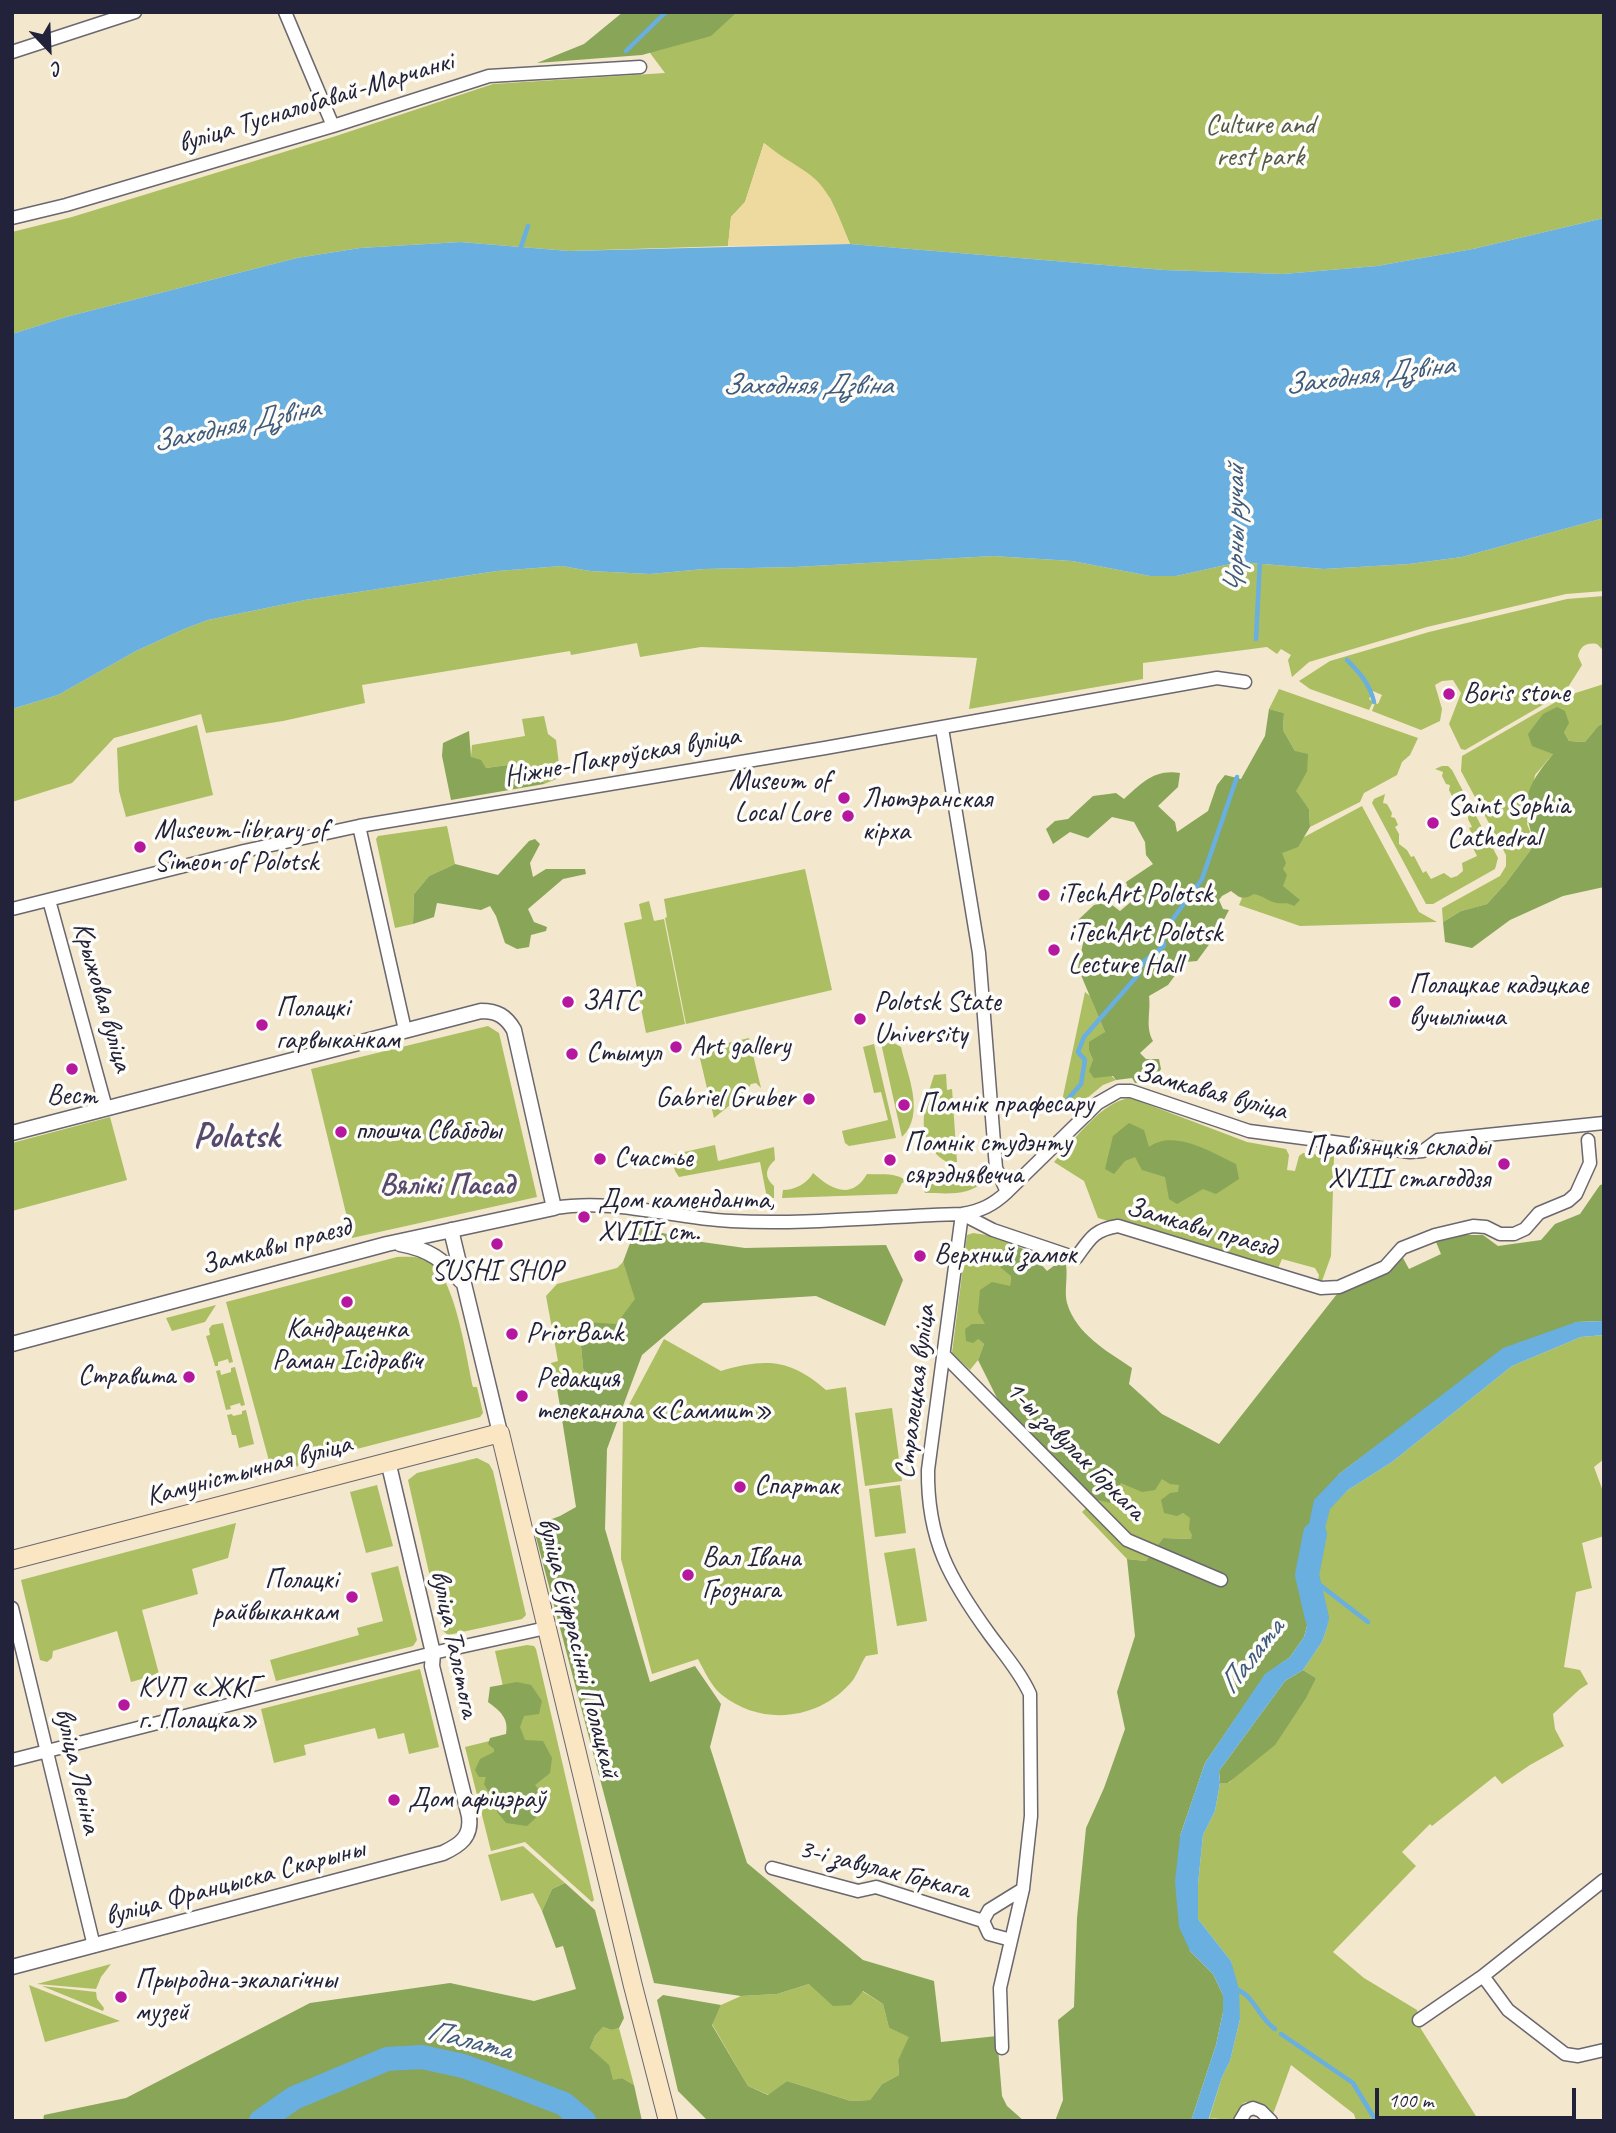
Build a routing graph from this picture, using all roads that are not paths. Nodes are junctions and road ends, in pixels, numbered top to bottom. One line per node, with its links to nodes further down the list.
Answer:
1 (135, 12): 3 (street)
2 (285, 12): 5 (street)
3 (12, 52)
4 (640, 67): 5 (street, вуліца Тусналобавай-Марчанкі)
5 (333, 126): 6 (street, вуліца Тусналобавай-Марчанкі)
6 (12, 218)
7 (1245, 682): 8 (street, Ніжне-Пакроўская вуліца)
8 (942, 727): 9 (street, Ніжне-Пакроўская вуліца); 17 (street)
9 (359, 826): 10 (street, Ніжне-Пакроўская вуліца); 12 (street)
10 (49, 901): 11 (street, Ніжне-Пакроўская вуліца); 13 (street, Крыжовая вуліца)
11 (12, 909)
12 (405, 1030): 13 (street); 18 (street)
13 (106, 1108): 15 (street)
14 (1604, 1122): 17 (street, Замкавая вуліца)
15 (12, 1133)
16 (1588, 1140): 19 (street, Замкавы праезд)
17 (1007, 1192): 19 (street, Замкавая вуліца)
18 (554, 1208): 19 (street, Замкавая вуліца); 20 (street, Замкавы праезд)
19 (962, 1214): 24 (street, Стралецкая вуліца)
20 (452, 1230): 21 (street, Замкавы праезд); 22 (street, вуліца Еўфрасінні Полацкай)
21 (392, 1243): 22 (street); 23 (street, Замкавы праезд)
22 (465, 1285): 25 (street, вуліца Еўфрасінні Полацкай)
23 (12, 1344)
24 (944, 1355): 28 (street, 1-ы завулак Горкага); 37 (street, Стралецкая вуліца)
25 (500, 1433): 26 (main road, Камуністычная вуліца); 30 (main road, вуліца Еўфрасінні Полацкай)
26 (388, 1461): 27 (main road, Камуністычная вуліца); 31 (street, вуліца Талстога)
27 (12, 1560)
28 (1221, 1580)
29 (12, 1608): 32 (street, вуліца Леніна)
30 (546, 1628): 31 (street); 46 (main road, вуліца Еўфрасінні Полацкай)
31 (433, 1653): 32 (street); 34 (street, вуліца Талстога)
32 (47, 1750): 33 (street); 40 (street, вуліца Леніна)
33 (12, 1760)
34 (467, 1838): 40 (street, вуліца Францыска Скарыны)
35 (772, 1868): 38 (street, 3-і завулак Горкага)
36 (1604, 1880): 42 (street)
37 (1023, 1889): 38 (street, 3-і завулак Горкага); 39 (street, Стралецкая вуліца)
38 (983, 1921): 39 (street, 3-і завулак Горкага)
39 (1011, 1940): 44 (street, Стралецкая вуліца)
40 (94, 1946): 41 (street, вуліца Францыска Скарыны)
41 (12, 1968)
42 (1483, 1976): 43 (street); 45 (street)
43 (1419, 2020)
44 (1002, 2048)
45 (1604, 2050)
46 (668, 2121)
47 (1240, 2121): 48 (street)
48 (1271, 2121)

